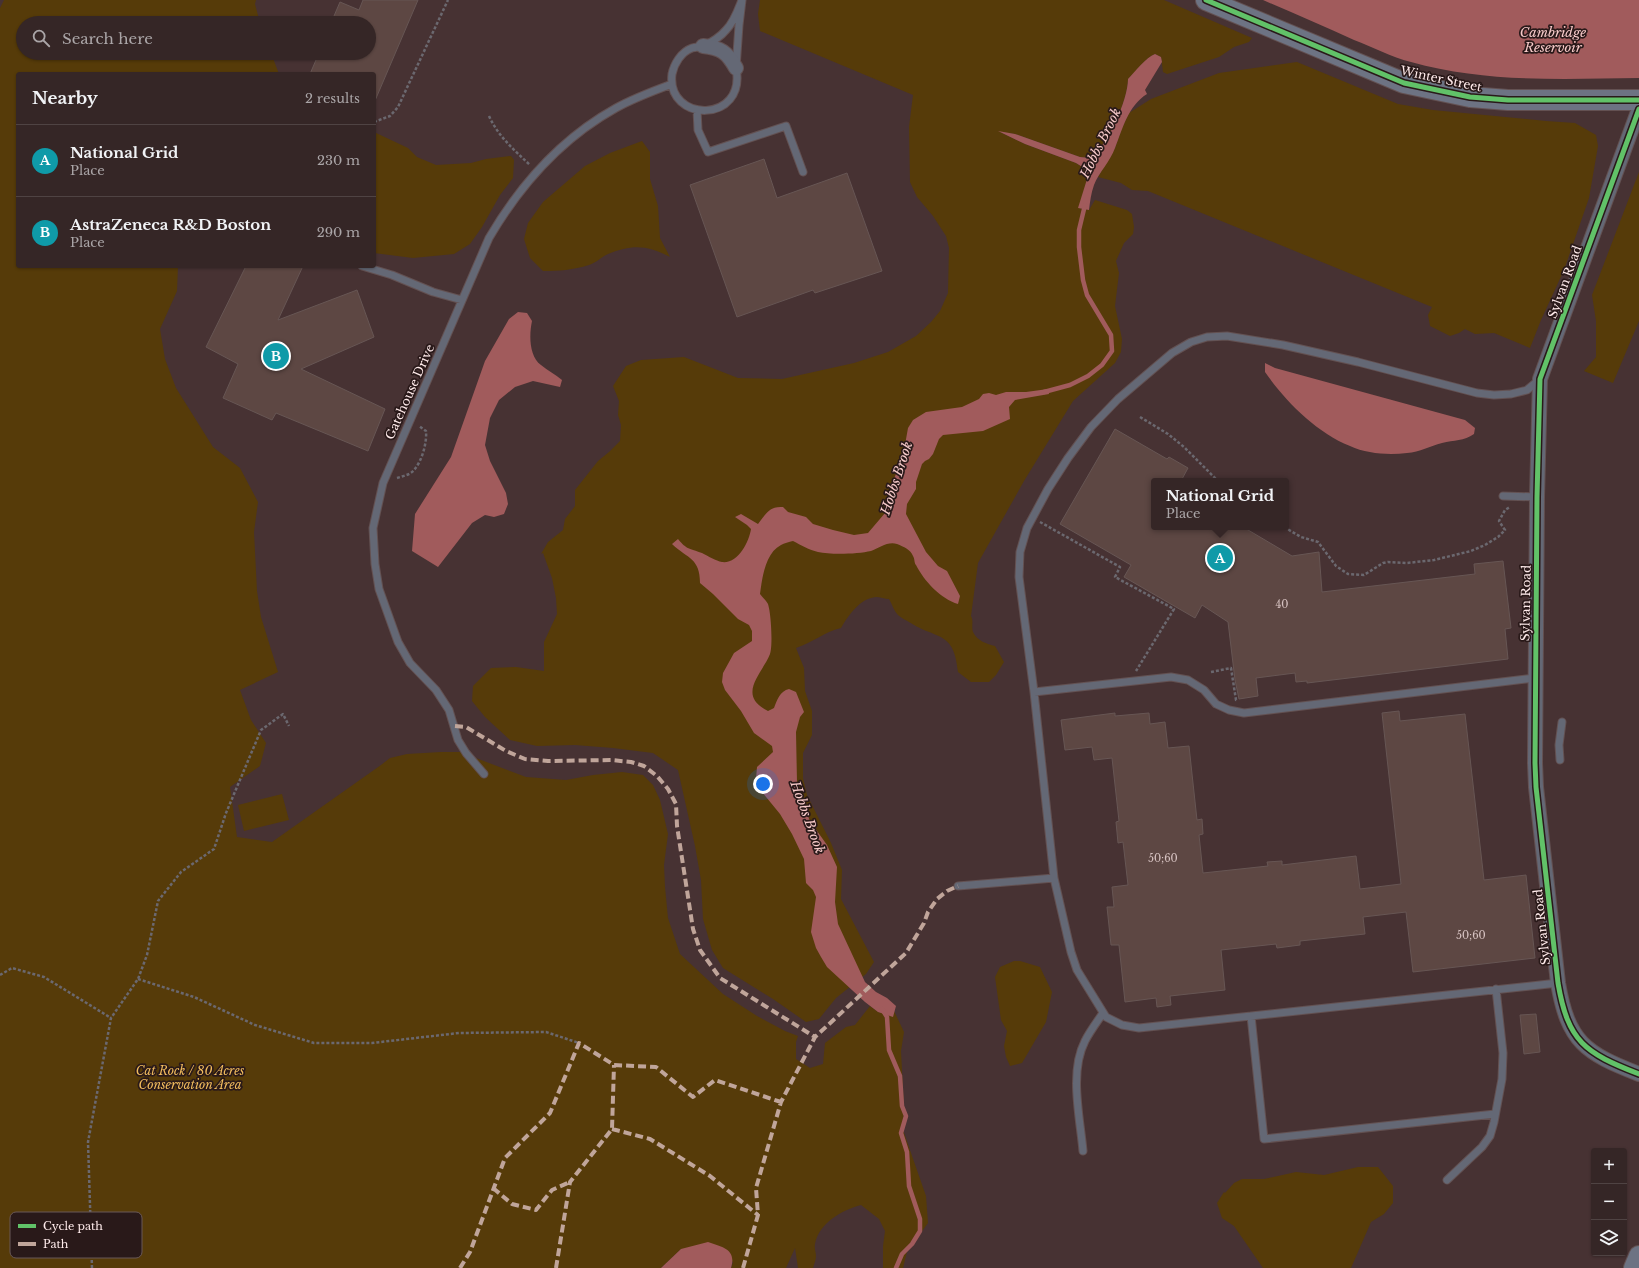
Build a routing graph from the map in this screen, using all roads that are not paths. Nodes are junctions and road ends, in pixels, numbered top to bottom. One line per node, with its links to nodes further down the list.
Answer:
1 (742, 0): 3 (lane); 4 (lane)
2 (1206, 0): 6 (street, Winter Street)
3 (703, 46): 4 (street); 5 (lane)
4 (736, 68): 8 (lane)
5 (672, 84): 8 (lane); 11 (lane, Gatehouse Drive)
6 (1639, 100)
7 (1639, 109): 12 (street, Sylvan Road)
8 (697, 110): 9 (lane)
9 (803, 172)
10 (369, 268): 11 (lane)
11 (462, 300): 19 (lane, Gatehouse Drive)
12 (1540, 379): 14 (street, Sylvan Road); 16 (lane)
13 (1502, 496): 14 (lane)
14 (1537, 497): 15 (street, Sylvan Road)
15 (1535, 678): 16 (lane); 22 (street, Sylvan Road)
16 (1034, 692): 20 (lane)
17 (1562, 722): 18 (lane)
18 (1560, 760)
19 (484, 774)
20 (1054, 878): 21 (lane); 24 (lane)
21 (958, 886)
22 (1558, 982): 23 (lane); 26 (street, Sylvan Road)
23 (1496, 989): 25 (lane); 27 (lane)
24 (1103, 1013): 25 (lane); 28 (lane)
25 (1252, 1016): 27 (lane)
26 (1639, 1074)
27 (1496, 1114): 29 (lane)
28 (1083, 1150)
29 (1447, 1180)
30 (1639, 1256): 31 (street)
31 (1634, 1268)

